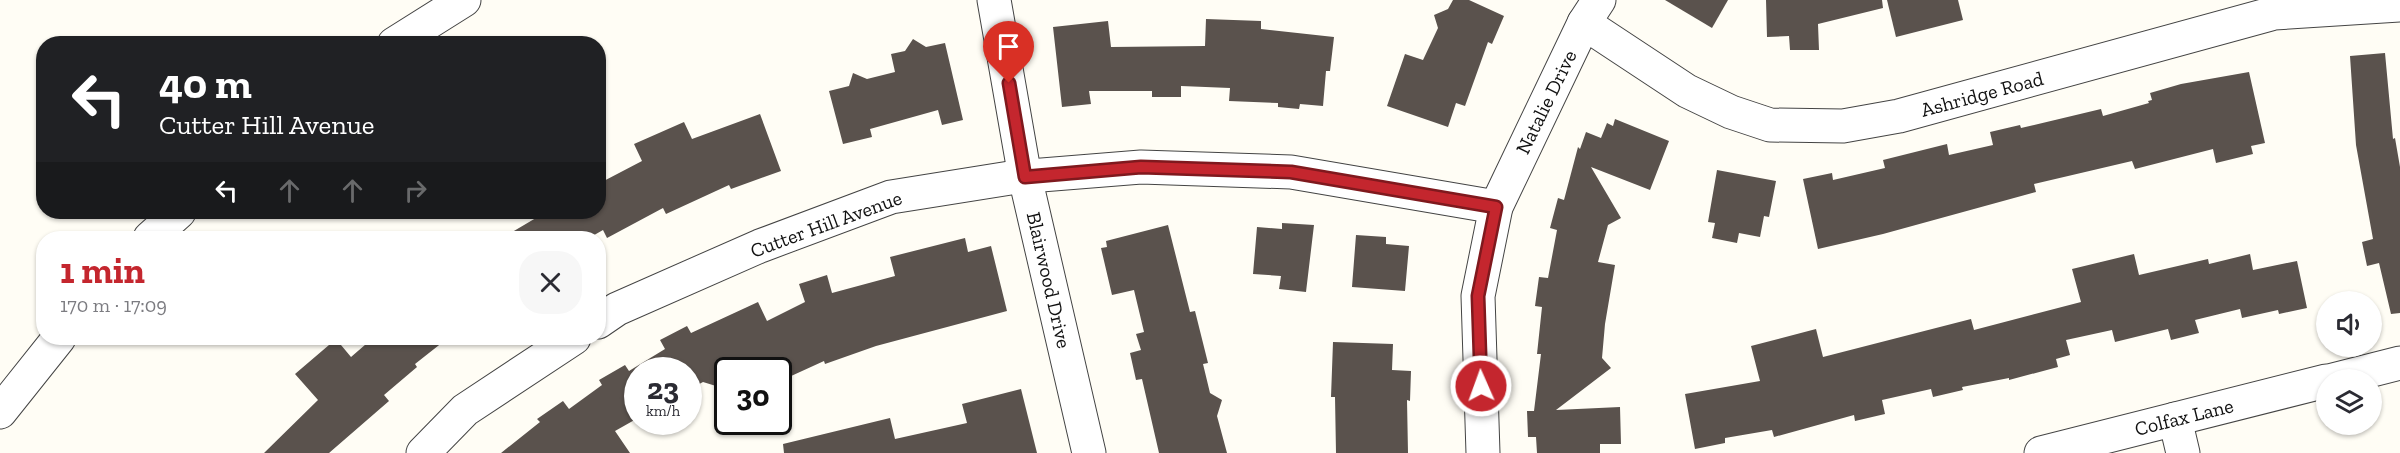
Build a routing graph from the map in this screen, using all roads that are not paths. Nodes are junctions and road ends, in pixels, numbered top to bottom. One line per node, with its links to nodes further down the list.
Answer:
1 (464, 0): 5 (street)
2 (994, 0): 6 (street, Blairwood Drive)
3 (2400, 5): 4 (street, Ashridge Road)
4 (1592, 11): 7 (street, Natalie Drive)
5 (407, 36)
6 (1025, 177): 7 (street, Cutter Hill Avenue); 10 (street, Cutter Hill Avenue); 19 (street, Blairwood Drive)
7 (1496, 207): 20 (street, Natalie Drive)
8 (171, 219): 9 (street)
9 (158, 231)
10 (606, 317)
11 (53, 345): 16 (street)
12 (563, 345): 18 (street)
13 (2400, 363): 14 (street)
14 (2376, 369)
15 (2316, 384): 17 (street, Colfax Lane)
16 (0, 412)
17 (2175, 419): 21 (street, Colfax Lane); 22 (street)
18 (423, 453)
19 (1089, 453)
20 (1483, 453)
21 (2041, 453)
22 (2183, 453)

